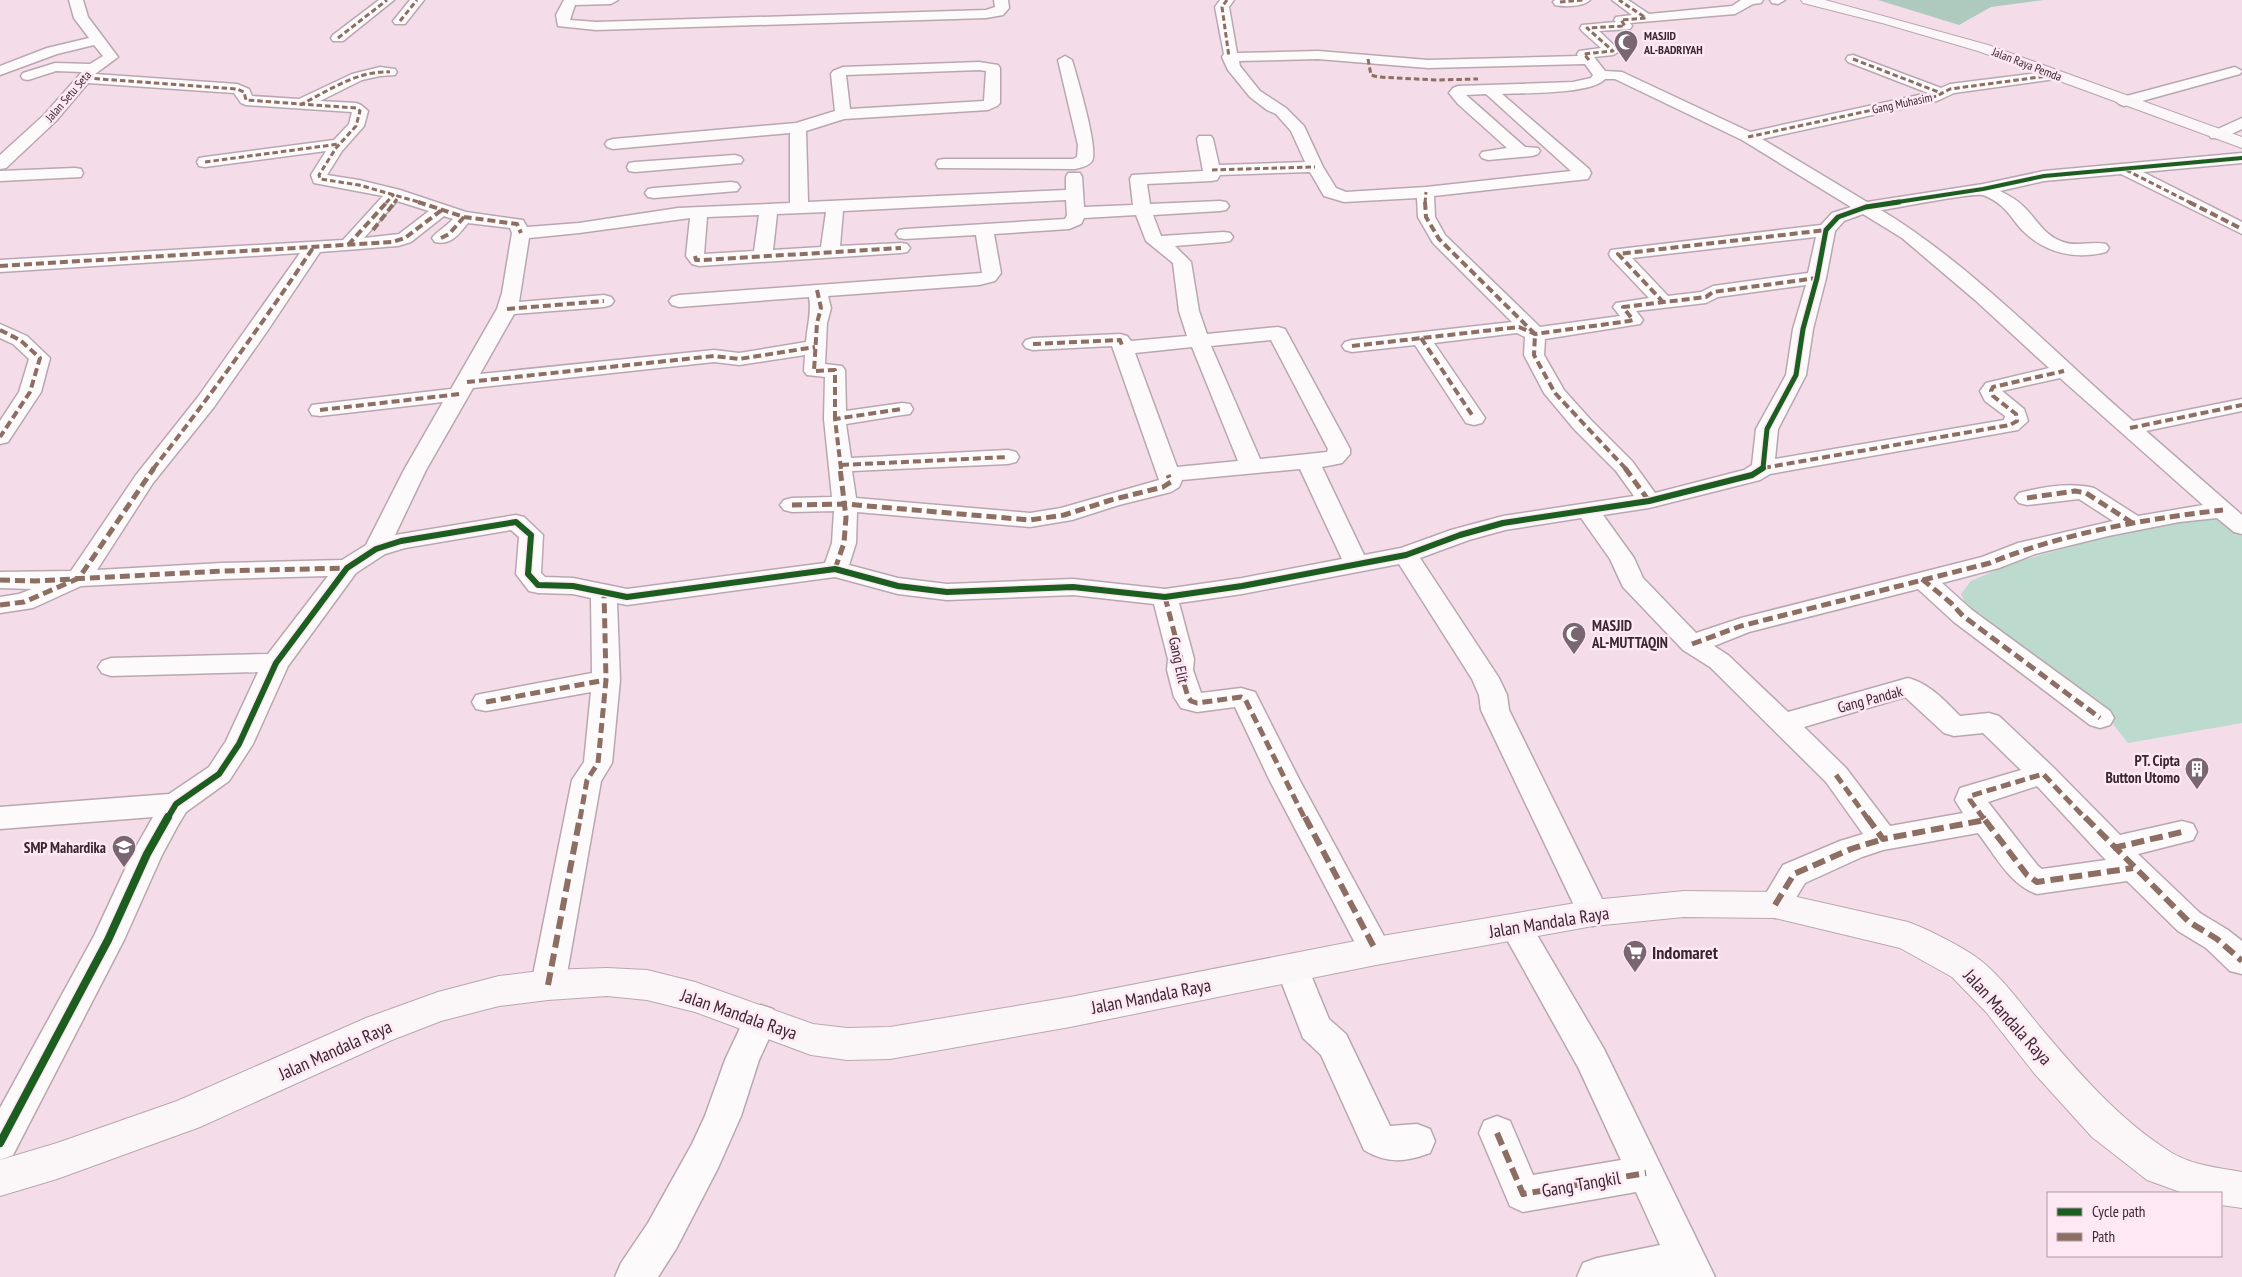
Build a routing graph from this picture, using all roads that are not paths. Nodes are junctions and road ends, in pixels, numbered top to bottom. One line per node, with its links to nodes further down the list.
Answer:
1 (76, 0): 16 (street, Jalan Setu Seta)
2 (387, 0): 15 (street)
3 (417, 0): 14 (street)
4 (611, 0): 11 (street)
5 (1001, 0): 11 (street)
6 (1226, 0): 17 (street)
7 (1583, 0): 12 (street)
8 (1619, 0): 13 (street)
9 (1756, 0): 13 (street)
10 (1808, 0): 26 (street, Jalan Raya Pemda)
11 (571, 1)
12 (1560, 2)
13 (1646, 18): 21 (street)
14 (400, 21)
15 (338, 38)
16 (97, 40): 22 (street); 25 (street, Jalan Setu Seta)
17 (1229, 57): 18 (street); 52 (street)
18 (1368, 59): 21 (street); 27 (street)
19 (1853, 59): 29 (street)
20 (1065, 60): 50 (street)
21 (1595, 68): 27 (street); 37 (street)
22 (0, 70)
23 (390, 72): 31 (street)
24 (2235, 72): 30 (street)
25 (90, 73): 28 (street); 31 (street); 48 (street, Jalan Setu Seta)
26 (2055, 75): 29 (street, Gang Muhasim); 30 (street, Jalan Raya Pemda)
27 (1483, 84): 42 (street); 43 (street)
28 (0, 85)
29 (1940, 93): 37 (street, Gang Muhasim)
30 (2124, 101): 36 (street, Jalan Raya Pemda)
31 (300, 105): 40 (street)
32 (843, 114): 32 (street); 34 (street)
33 (2242, 123): 36 (street)
34 (798, 128): 35 (street); 65 (street)
35 (735, 134): 41 (street); 46 (street)
36 (2217, 135): 39 (street, Jalan Raya Pemda)
37 (1748, 138): 67 (street)
38 (1205, 139): 53 (street)
39 (2242, 143)
40 (338, 144): 47 (street); 61 (street)
41 (613, 144)
42 (1554, 149): 44 (street); 59 (street)
43 (1519, 150)
44 (1488, 156)
45 (2242, 158): 54 (street)
46 (734, 160): 51 (street); 57 (street)
47 (206, 162)
48 (0, 164)
49 (944, 164): 50 (street)
50 (1075, 164): 62 (street)
51 (635, 167)
52 (1315, 167): 53 (street); 59 (street)
53 (1212, 170): 70 (street)
54 (2126, 170): 58 (street); 76 (street)
55 (75, 173): 56 (street)
56 (0, 176)
57 (731, 187): 60 (street); 71 (street)
58 (1983, 189): 67 (street); 86 (street)
59 (1426, 192): 98 (street)
60 (654, 193)
61 (397, 195): 69 (street); 77 (street); 84 (street)
62 (1073, 195): 63 (street); 73 (street)
63 (904, 202): 64 (street); 82 (street)
64 (835, 205): 65 (street); 87 (street)
65 (799, 206): 68 (street)
66 (1220, 206): 70 (street)
67 (1866, 207): 78 (street); 105 (street)
68 (769, 208): 71 (street); 88 (street)
69 (443, 210): 74 (street); 84 (street)
70 (1144, 210): 73 (street); 83 (street)
71 (728, 211): 72 (street)
72 (699, 212): 79 (street); 88 (street)
73 (1076, 213): 75 (street)
74 (464, 217): 79 (street); 81 (street)
75 (984, 228): 82 (street); 91 (street)
76 (2242, 229)
77 (373, 230)
78 (1826, 230): 90 (street); 95 (street)
79 (521, 233): 96 (street)
80 (1224, 237): 83 (street)
81 (441, 238)
82 (903, 241): 87 (street); 91 (street)
83 (1159, 242): 100 (street)
84 (348, 245): 85 (street)
85 (313, 248): 89 (street); 133 (street)
86 (2100, 248)
87 (830, 252): 88 (street)
88 (763, 256)
89 (0, 266)
90 (1817, 278): 95 (street); 118 (street)
91 (904, 284): 92 (street)
92 (817, 290): 94 (street); 103 (street)
93 (604, 301): 96 (street)
94 (680, 301)
95 (1664, 302): 98 (street)
96 (507, 309): 106 (street)
97 (0, 330): 113 (street)
98 (1535, 334): 99 (street); 121 (street)
99 (1421, 338): 102 (street); 110 (street)
100 (1199, 341): 104 (street); 115 (street); 117 (street)
101 (1033, 344): 104 (street)
102 (1352, 346)
103 (815, 347): 106 (street); 111 (street)
104 (1123, 348): 119 (street)
105 (2064, 370): 112 (street); 118 (street)
106 (463, 388): 109 (street); 128 (street)
107 (2242, 405): 112 (street)
108 (902, 409): 111 (street)
109 (320, 410)
110 (1474, 418)
111 (835, 420): 116 (street)
112 (2130, 428): 124 (street)
113 (0, 437)
114 (1008, 457): 116 (street)
115 (1308, 462): 117 (street); 130 (street)
116 (841, 465): 122 (street)
117 (1252, 466): 119 (street)
118 (1763, 468): 121 (street)
119 (1168, 475): 122 (street)
120 (2026, 498): 126 (street)
121 (1649, 501): 125 (street)
122 (845, 504): 123 (street); 132 (street)
123 (792, 505)
124 (2223, 510): 126 (street); 127 (street)
125 (1588, 511): 129 (street); 139 (street)
126 (2134, 524): 134 (street)
127 (2242, 526)
128 (376, 550): 131 (street); 136 (street)
129 (1406, 555): 130 (street); 154 (street)
130 (1356, 564): 137 (street)
131 (346, 568): 133 (street); 140 (street)
132 (835, 569): 136 (street); 137 (street)
133 (79, 578): 135 (street); 138 (street)
134 (1922, 579): 139 (street); 144 (street)
135 (0, 580)
136 (604, 591): 142 (street)
137 (1166, 597): 156 (street, Gang Elit)
138 (0, 605)
139 (1692, 644): 145 (street)
140 (276, 663): 141 (street); 147 (street)
141 (111, 667)
142 (606, 680): 143 (street); 159 (street)
143 (486, 702)
144 (2100, 718)
145 (1783, 723): 146 (street, Gang Pandak); 151 (street)
146 (2043, 774): 149 (street); 152 (street, Gang Pandak)
147 (176, 804): 148 (street); 163 (street)
148 (0, 818)
149 (1986, 820): 151 (street); 152 (street)
150 (2182, 832): 152 (street)
151 (1883, 839): 153 (street)
152 (2123, 858): 157 (street, Gang Pandak)
153 (1775, 905): 154 (street, Jalan Mandala Raya); 166 (street, Jalan Mandala Raya)
154 (1593, 913): 155 (street, Jalan Mandala Raya)
155 (1516, 927): 156 (street, Jalan Mandala Raya); 164 (street)
156 (1376, 951): 158 (street, Jalan Mandala Raya)
157 (2242, 960)
158 (1292, 968): 160 (street, Jalan Mandala Raya); 162 (street)
159 (548, 984): 160 (street, Jalan Mandala Raya); 165 (street, Jalan Mandala Raya)
160 (761, 1019): 168 (street)
161 (1498, 1133): 164 (street, Gang Tangkil)
162 (1417, 1142)
163 (0, 1143)
164 (1646, 1173): 167 (street)
165 (0, 1178)
166 (2242, 1190)
167 (1691, 1268): 169 (street)
168 (635, 1277)
169 (1598, 1277)

